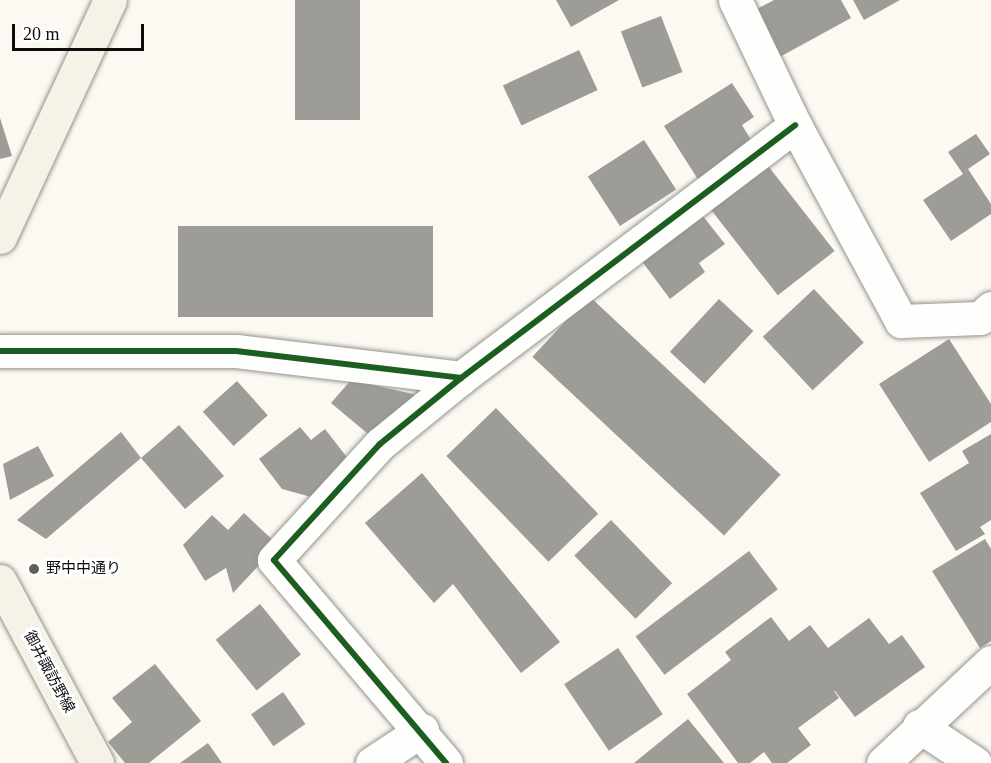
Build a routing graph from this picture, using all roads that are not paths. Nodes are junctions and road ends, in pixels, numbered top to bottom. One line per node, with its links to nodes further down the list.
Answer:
1 (110, 0): 4 (street)
2 (735, 0): 3 (street)
3 (795, 125): 5 (street); 7 (street)
4 (0, 237)
5 (987, 321)
6 (0, 351): 7 (street)
7 (461, 378): 11 (street)
8 (0, 581): 12 (street, 御井諏訪野線)
9 (991, 662): 10 (street)
10 (919, 726): 15 (street); 16 (street)
11 (422, 730): 13 (street); 14 (street)
12 (97, 763)
13 (372, 763)
14 (446, 763)
15 (883, 763)
16 (975, 763)

